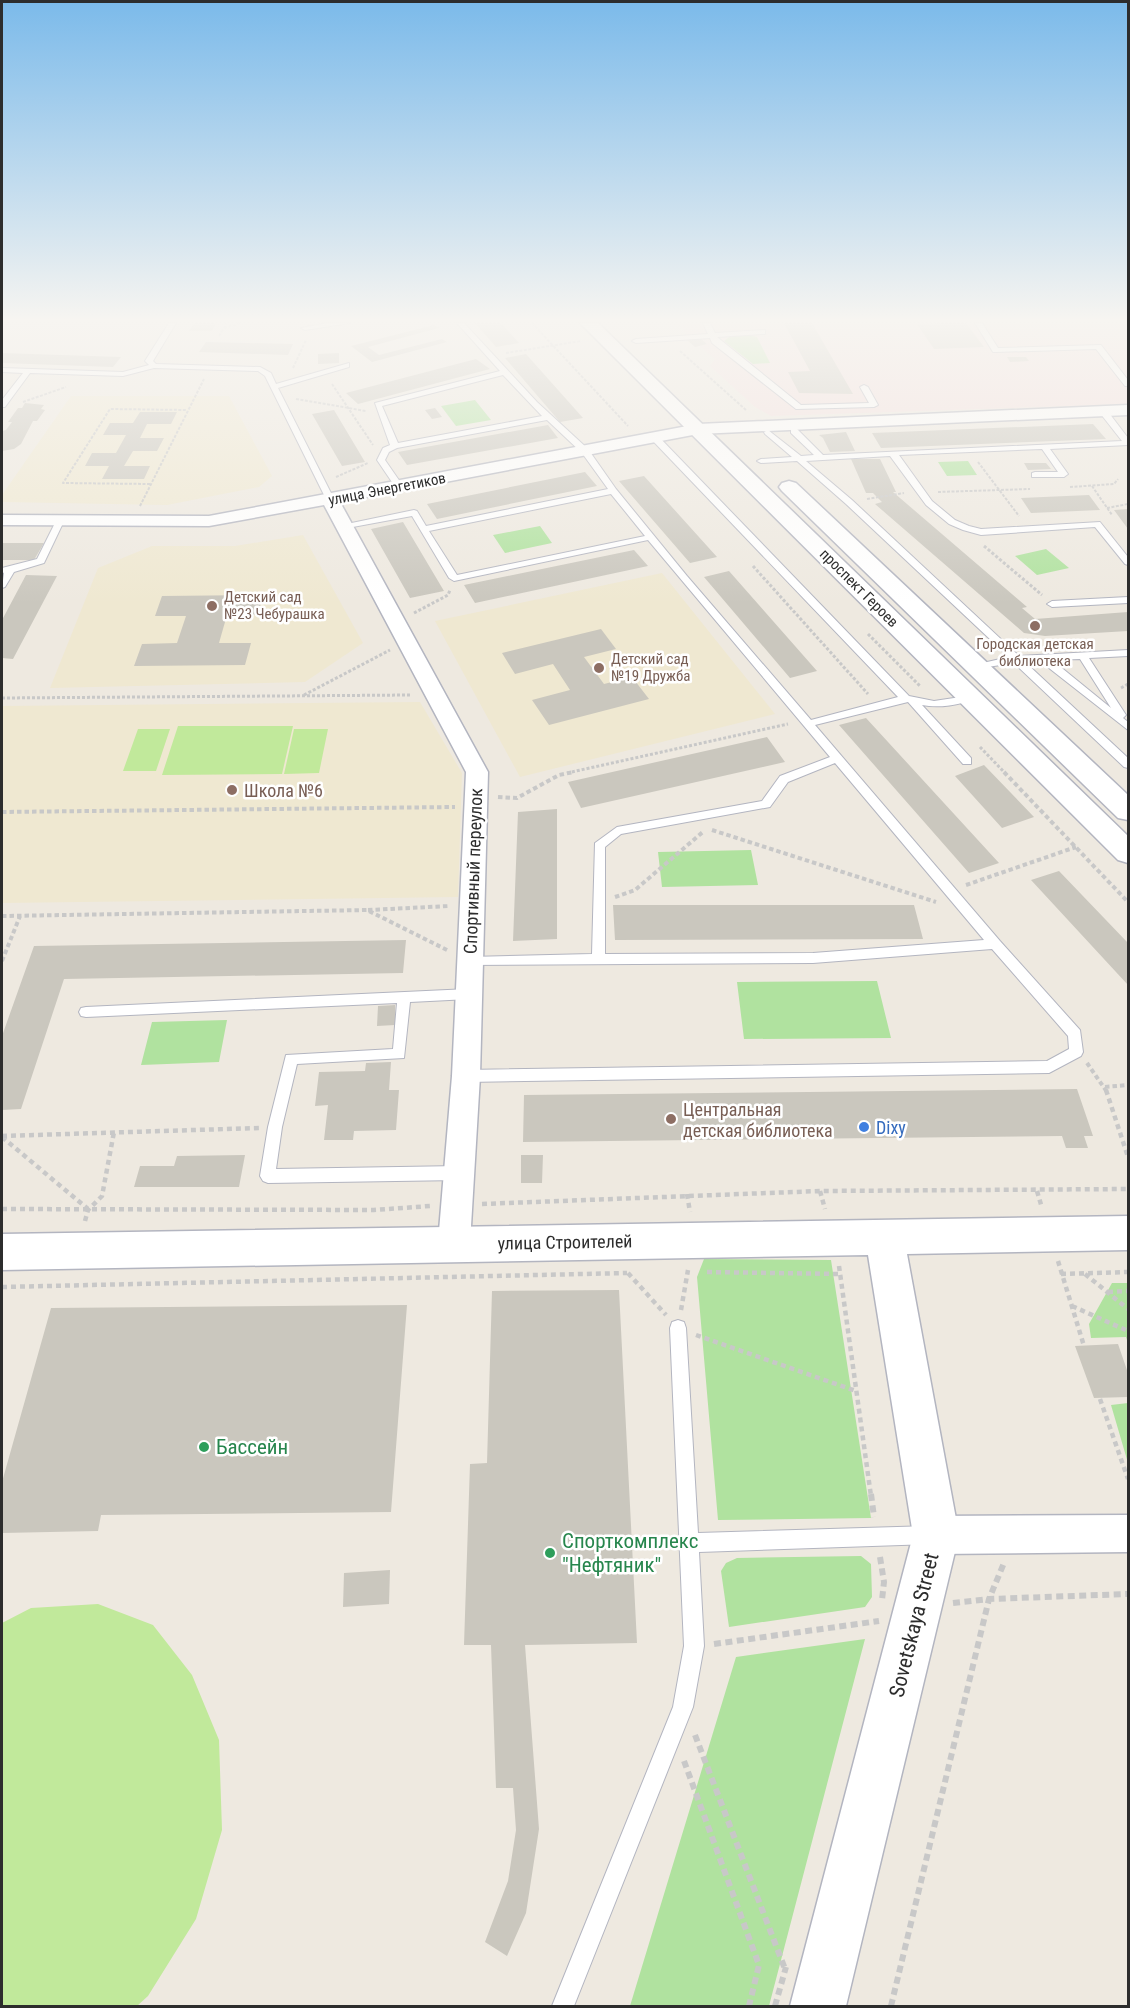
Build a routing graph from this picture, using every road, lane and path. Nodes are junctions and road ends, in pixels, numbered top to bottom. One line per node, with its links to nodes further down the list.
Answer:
1 (105, 417): 29 (path)
2 (184, 417): 29 (path)
3 (288, 417): 35 (lane)
4 (354, 417): 19 (path)
5 (382, 417): 17 (lane)
6 (550, 417): 17 (lane); 21 (lane)
7 (700, 417): 11 (main road, проспект Героев)
8 (752, 417): 13 (path)
9 (992, 417): 13 (street)
10 (1107, 417): 16 (lane)
11 (703, 419): 12 (main road, проспект Героев); 15 (street, улица Энергетиков); 65 (main road, проспект Героев)
12 (726, 427): 13 (street); 26 (main road, проспект Героев)
13 (771, 428): 24 (lane)
14 (794, 431): 23 (lane)
15 (655, 438): 21 (street, улица Энергетиков); 67 (lane)
16 (1128, 443): 18 (lane)
17 (395, 446): 30 (lane)
18 (1044, 446): 20 (lane); 27 (lane)
19 (374, 448)
20 (969, 450): 22 (lane); 34 (path)
21 (585, 451): 30 (street, улица Энергетиков); 36 (lane)
22 (893, 453): 23 (lane); 37 (lane)
23 (820, 456): 24 (lane)
24 (797, 457): 26 (lane); 38 (lane)
25 (372, 460): 35 (path)
26 (761, 461): 62 (main road, проспект Героев)
27 (1035, 475)
28 (1118, 479): 31 (path)
29 (150, 484): 42 (path)
30 (399, 486): 35 (street, улица Энергетиков)
31 (1092, 486): 32 (path); 41 (path)
32 (1065, 487)
33 (1032, 489): 34 (path)
34 (999, 490): 37 (path); 47 (path)
35 (325, 491): 42 (street, улица Энергетиков); 46 (street, Спортивный переулок)
36 (613, 491): 48 (lane); 50 (lane)
37 (916, 491): 38 (path); 49 (lane)
38 (849, 502): 61 (lane)
39 (1128, 504): 41 (path)
40 (149, 507): 42 (path)
41 (1107, 508): 45 (path)
42 (138, 514): 44 (street, улица Энергетиков)
43 (2, 520): 44 (street, улица Энергетиков)
44 (60, 521): 52 (lane)
45 (1096, 524): 47 (lane); 51 (lane)
46 (345, 527): 48 (lane); 57 (street, Спортивный переулок)
47 (1045, 528): 49 (lane)
48 (424, 529): 53 (lane)
49 (965, 530): 56 (path)
50 (651, 537): 53 (lane); 68 (lane)
51 (1128, 562)
52 (6, 570): 54 (lane)
53 (454, 578): 57 (path)
54 (2, 585)
55 (1128, 600): 56 (lane)
56 (1052, 604)
57 (402, 632): 63 (street, Спортивный переулок); 64 (path)
58 (1128, 653): 59 (lane)
59 (1083, 656): 60 (lane); 60 (lane)
60 (1043, 658): 61 (lane)
61 (1016, 659): 62 (lane); 71 (lane)
62 (978, 667): 73 (main road, проспект Героев)
63 (434, 691): 64 (path); 72 (street, Спортивный переулок)
64 (302, 696): 66 (path)
65 (970, 697): 67 (lane); 78 (main road, проспект Героев)
66 (2, 698)
67 (909, 699): 68 (lane); 70 (lane)
68 (808, 724): 69 (lane); 72 (path)
69 (837, 758): 75 (lane); 79 (lane)
70 (967, 761)
71 (1128, 764)
72 (467, 802): 74 (path); 81 (street, Спортивный переулок)
73 (1128, 811)
74 (2, 812)
75 (699, 816): 76 (path); 80 (lane)
76 (707, 829): 80 (path); 83 (path)
77 (1076, 847): 79 (path)
78 (1128, 853)
79 (950, 891): 83 (lane)
80 (598, 903): 87 (lane)
81 (472, 905): 82 (path); 89 (street, Спортивный переулок)
82 (367, 910): 85 (path); 89 (path)
83 (969, 913): 86 (lane)
84 (2, 916): 85 (path)
85 (20, 916): 88 (path)
86 (995, 944): 87 (lane); 93 (lane)
87 (598, 959): 89 (lane)
88 (2, 961)
89 (470, 962): 90 (street, Спортивный переулок)
90 (469, 994): 91 (lane); 94 (street, Спортивный переулок)
91 (404, 997): 92 (lane); 97 (lane)
92 (86, 1012)
93 (1076, 1052): 94 (lane); 96 (path)
94 (466, 1076): 101 (street, Спортивный переулок)
95 (1128, 1085): 96 (path)
96 (1105, 1087): 100 (path)
97 (275, 1127): 98 (path); 101 (lane)
98 (114, 1132): 99 (path); 107 (path)
99 (2, 1136): 107 (path)
100 (1128, 1157)
101 (460, 1173): 105 (street, Спортивный переулок)
102 (1128, 1190): 104 (path)
103 (820, 1191): 104 (path); 105 (path); 110 (path)
104 (1037, 1191): 109 (path)
105 (458, 1205): 107 (path); 112 (street, Спортивный переулок)
106 (2, 1209): 107 (path)
107 (88, 1210)
108 (1128, 1233): 109 (main road, улица Строителей)
109 (1050, 1234): 111 (main road, улица Строителей); 119 (path)
110 (832, 1238): 111 (main road, улица Строителей); 112 (main road, улица Строителей); 118 (path)
111 (885, 1238): 134 (main road, Sovetskaya Street)
112 (454, 1243): 113 (main road, улица Строителей)
113 (2, 1252)
114 (676, 1272): 118 (path)
115 (1128, 1272): 120 (path)
116 (628, 1273): 117 (path); 121 (path); 126 (path)
117 (640, 1273)
118 (841, 1274): 129 (path)
119 (1061, 1274): 120 (path); 124 (path)
120 (1084, 1274): 123 (path)
121 (2, 1287)
122 (1128, 1291): 123 (path)
123 (1107, 1292): 125 (path)
124 (1071, 1306): 127 (path); 128 (path)
125 (1128, 1309)
126 (678, 1328): 129 (path); 136 (lane)
127 (1128, 1331)
128 (1084, 1346)
129 (856, 1391): 135 (path)
130 (1100, 1399): 131 (path)
131 (1128, 1479)
132 (1015, 1534): 133 (street); 134 (street); 144 (path)
133 (1125, 1534)
134 (936, 1535): 135 (lane); 143 (main road, Sovetskaya Street)
135 (876, 1536): 136 (lane); 137 (path)
136 (690, 1543): 138 (lane)
137 (880, 1620)
138 (683, 1707): 139 (lane); 140 (path)
139 (673, 1731): 141 (lane); 142 (path)
140 (785, 1970)
141 (562, 2007)
142 (749, 2007)
143 (818, 2007)
144 (891, 2007)

